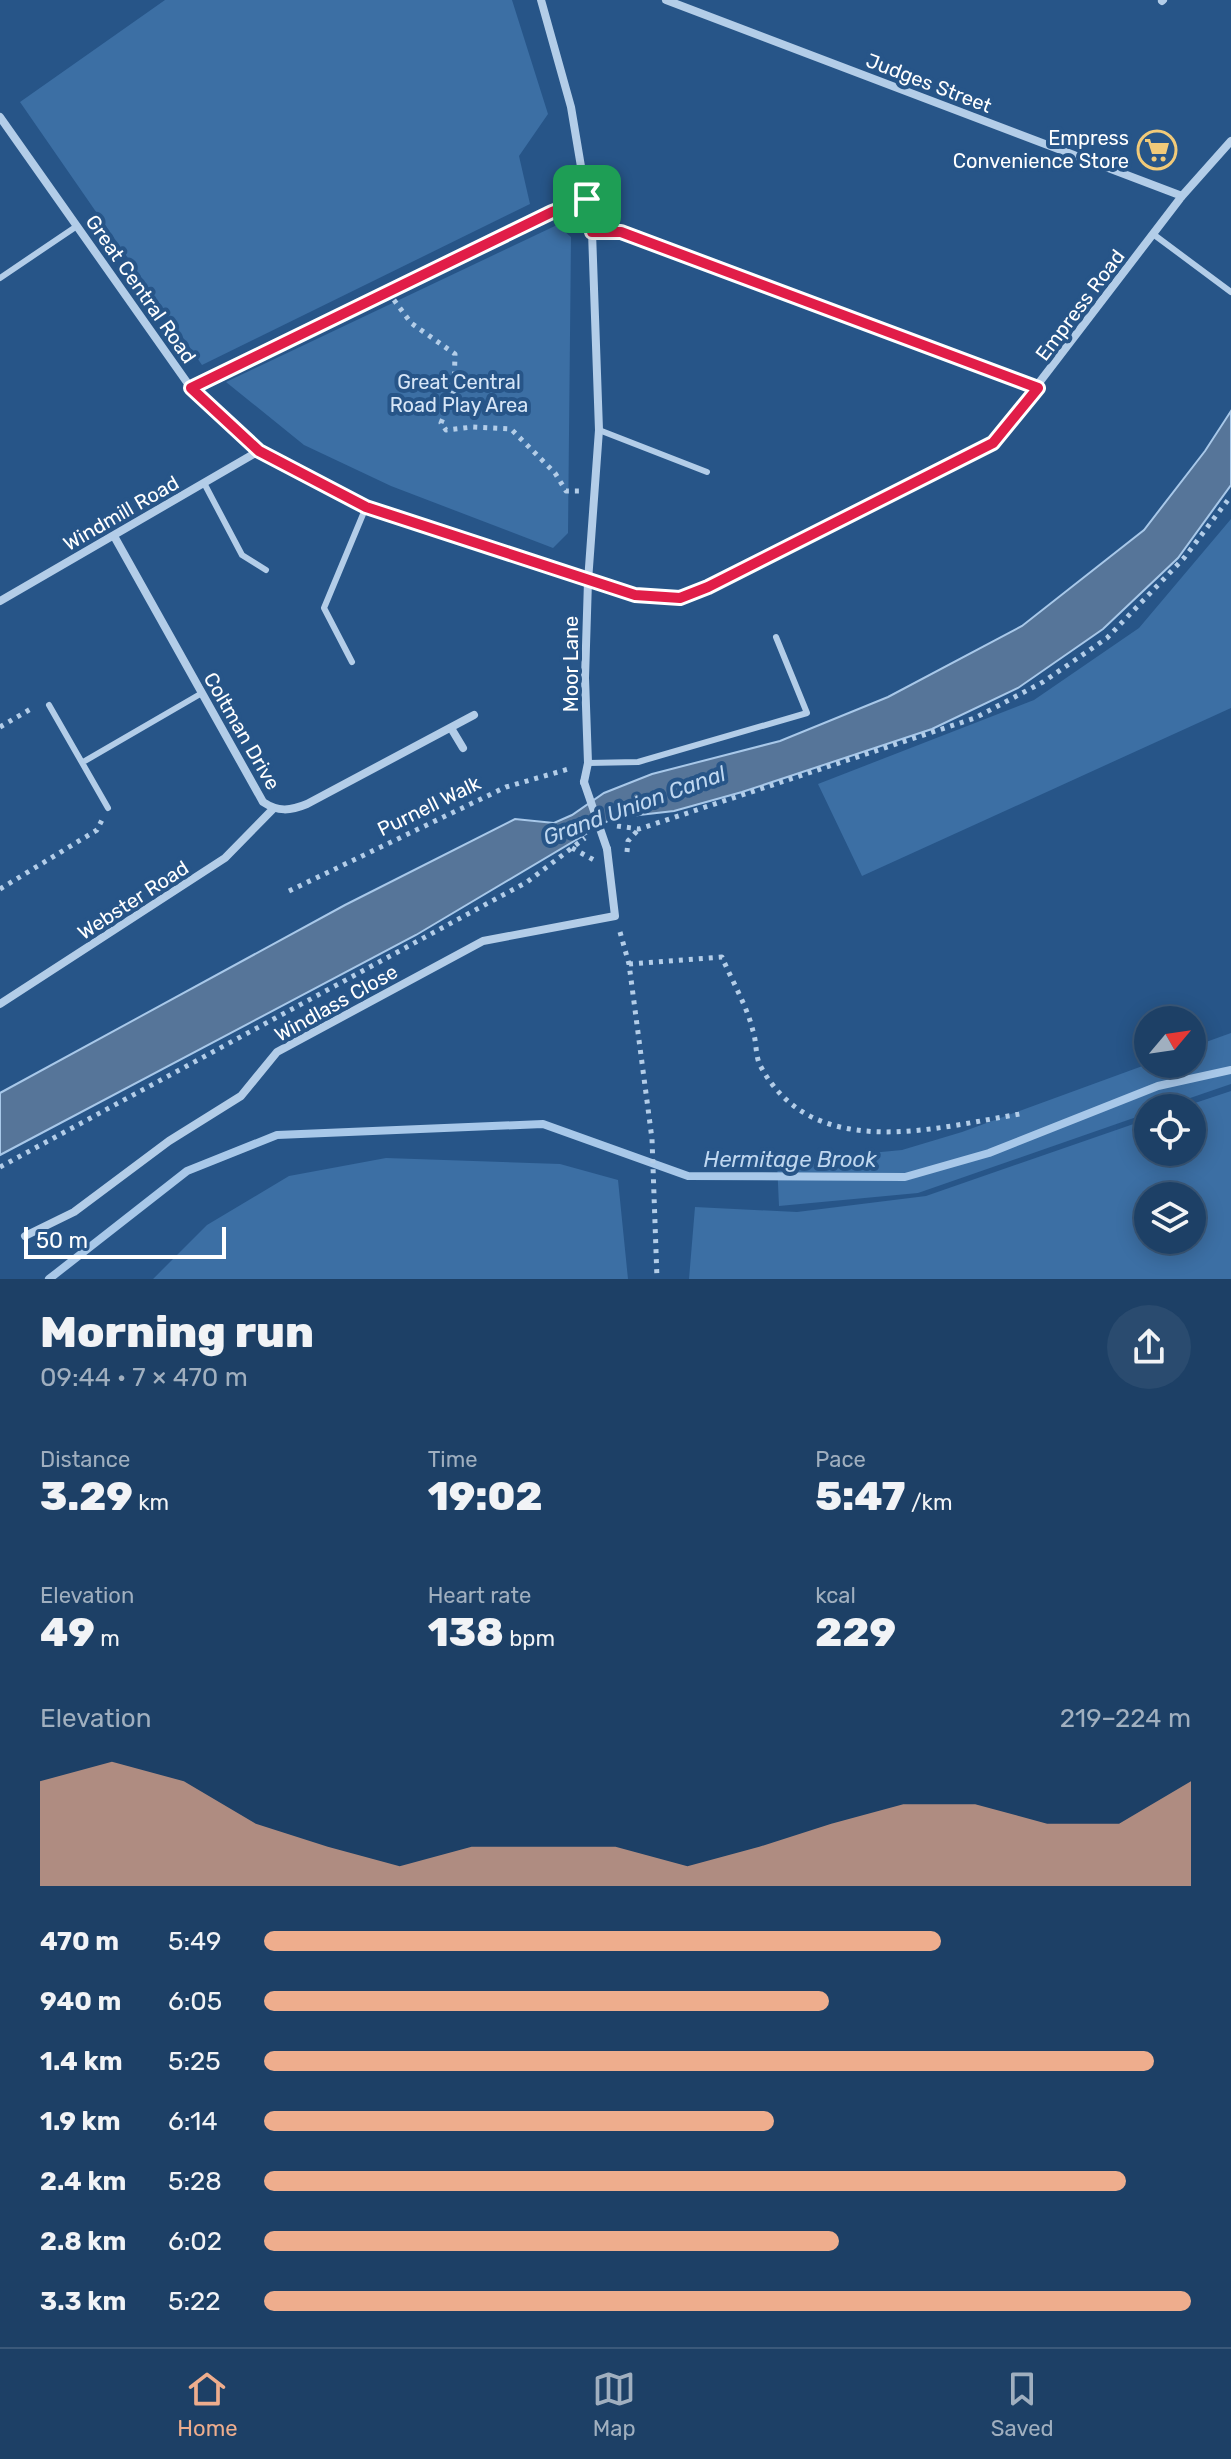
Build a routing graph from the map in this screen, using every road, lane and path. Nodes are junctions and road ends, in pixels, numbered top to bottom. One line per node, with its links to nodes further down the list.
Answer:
1 (541, 0): 6 (street, Moor Lane)
2 (666, 0): 5 (street, Judges Street)
3 (0, 117): 7 (street, Great Central Road)
4 (1231, 141): 5 (street, Empress Road)
5 (1182, 196): 9 (street, Empress Road)
6 (587, 199): 8 (street, Moor Lane); 11 (path)
7 (77, 226): 10 (lane); 13 (street, Great Central Road)
8 (592, 232): 14 (street); 15 (street, Moor Lane)
9 (1153, 234): 12 (lane); 14 (street, Empress Road)
10 (0, 278)
11 (388, 292): 13 (path); 19 (path)
12 (1231, 292)
13 (191, 388): 16 (street, Great Central Road)
14 (1038, 388): 24 (street, Empress Road)
15 (599, 430): 17 (lane); 19 (street, Moor Lane)
16 (259, 451): 18 (street, Windmill Road); 21 (street, Great Central Road)
17 (707, 472)
18 (204, 483): 22 (street, Windmill Road); 23 (lane)
19 (596, 492): 24 (street, Moor Lane)
20 (1231, 496): 38 (path)
21 (366, 507): 24 (street, Great Central Road); 27 (lane)
22 (114, 536): 25 (street, Windmill Road); 28 (street, Coltman Drive)
23 (266, 570)
24 (588, 581): 35 (street, Moor Lane)
25 (0, 601)
26 (776, 637): 35 (lane)
27 (352, 662)
28 (202, 693): 34 (lane); 37 (street, Coltman Drive)
29 (49, 705): 31 (path); 34 (lane)
30 (474, 715): 32 (street, Coltman Drive)
31 (0, 727)
32 (451, 728): 33 (street); 37 (street, Coltman Drive)
33 (463, 748)
34 (83, 762): 36 (lane)
35 (588, 763): 41 (path, Purnell Walk); 42 (street, Moor Lane, bridge)
36 (108, 808): 40 (path)
37 (273, 809): 44 (street, Webster Road)
38 (605, 830)
39 (593, 835): 46 (path)
40 (0, 889)
41 (289, 891)
42 (615, 916): 43 (path); 47 (street, Windlass Close)
43 (629, 964): 45 (path); 48 (path)
44 (0, 1004)
45 (1020, 1114)
46 (0, 1167)
47 (25, 1236)
48 (657, 1279)

